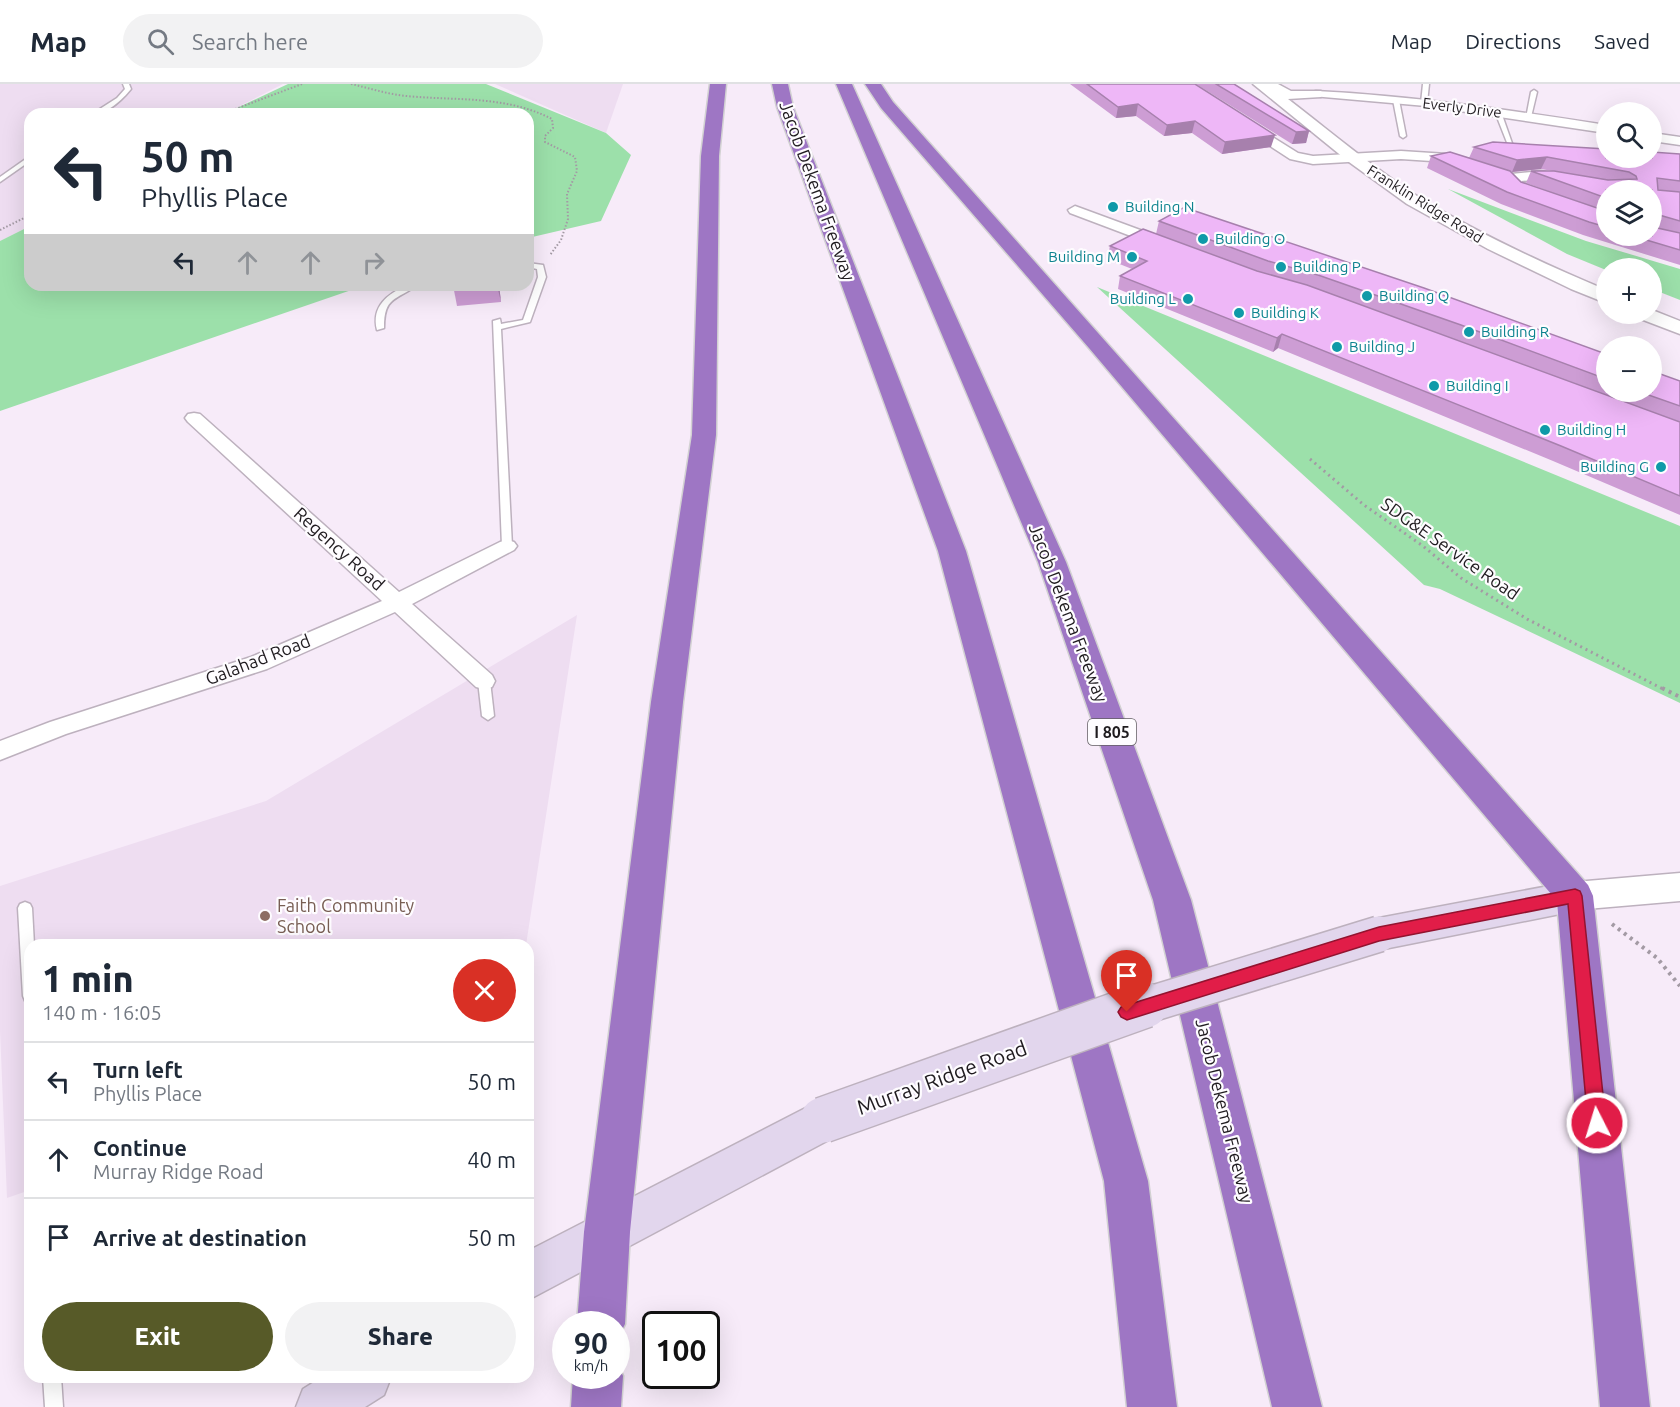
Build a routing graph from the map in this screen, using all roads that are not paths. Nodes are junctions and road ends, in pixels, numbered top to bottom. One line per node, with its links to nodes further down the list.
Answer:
1 (126, 84): 15 (lane)
2 (718, 84): 56 (highway)
3 (780, 84): 65 (highway, Jacob Dekema Freeway)
4 (844, 84): 66 (highway, Jacob Dekema Freeway / I 805)
5 (873, 84): 53 (highway)
6 (1260, 84): 19 (street, Franklin Ridge Road)
7 (1269, 84): 12 (street)
8 (1283, 84): 12 (street, Franklin Ridge Road)
9 (1426, 84): 14 (lane)
10 (1533, 92): 17 (lane)
11 (1316, 94): 12 (street); 13 (street, Everly Drive)
12 (1298, 95): 19 (street, Franklin Ridge Road)
13 (1396, 100): 14 (street, Everly Drive); 21 (lane)
14 (1424, 103): 16 (street, Everly Drive)
15 (105, 108)
16 (1498, 112): 17 (street, Everly Drive); 24 (lane)
17 (1528, 117): 20 (street, Everly Drive)
18 (1236, 118): 25 (street)
19 (1322, 123): 25 (street, Franklin Ridge Road); 26 (street)
20 (1596, 127)
21 (1403, 136)
22 (1662, 138): 23 (street)
23 (1680, 141)
24 (1511, 145)
25 (1359, 152): 26 (street, Franklin Ridge Road); 32 (street); 40 (street, Franklin Ridge Road)
26 (1378, 157): 28 (street); 32 (street, Franklin Ridge Road)
27 (24, 162): 31 (lane)
28 (1479, 168)
29 (1496, 174): 30 (street)
30 (1511, 178): 33 (street); 34 (street)
31 (0, 180)
32 (1417, 185): 38 (street, Franklin Ridge Road)
33 (1596, 185)
34 (1545, 197)
35 (1075, 210): 36 (street)
36 (1181, 250)
37 (534, 266): 47 (lane)
38 (1596, 277)
39 (402, 291): 44 (lane)
40 (1596, 293)
41 (1662, 305): 42 (street)
42 (1680, 313)
43 (1662, 321): 45 (street)
44 (380, 328)
45 (1680, 328)
46 (195, 418): 48 (street, Regency Road)
47 (507, 546): 48 (street, Galahad Road)
48 (398, 602): 49 (street, Regency Road); 51 (street, Galahad Road)
49 (484, 681): 50 (lane)
50 (488, 716)
51 (0, 751)
52 (1680, 887): 53 (street)
53 (1575, 896): 56 (main road, Murray Ridge Road, bridge); 67 (highway)
54 (25, 908): 55 (lane)
55 (27, 939)
56 (607, 1232): 57 (main road, Murray Ridge Road); 58 (highway)
57 (534, 1273)
58 (602, 1311)
59 (52, 1383): 62 (lane)
60 (357, 1383): 63 (main road)
61 (597, 1389): 64 (highway)
62 (54, 1407)
63 (321, 1407)
64 (596, 1407)
65 (1152, 1407)
66 (1297, 1407)
67 (1625, 1407)

